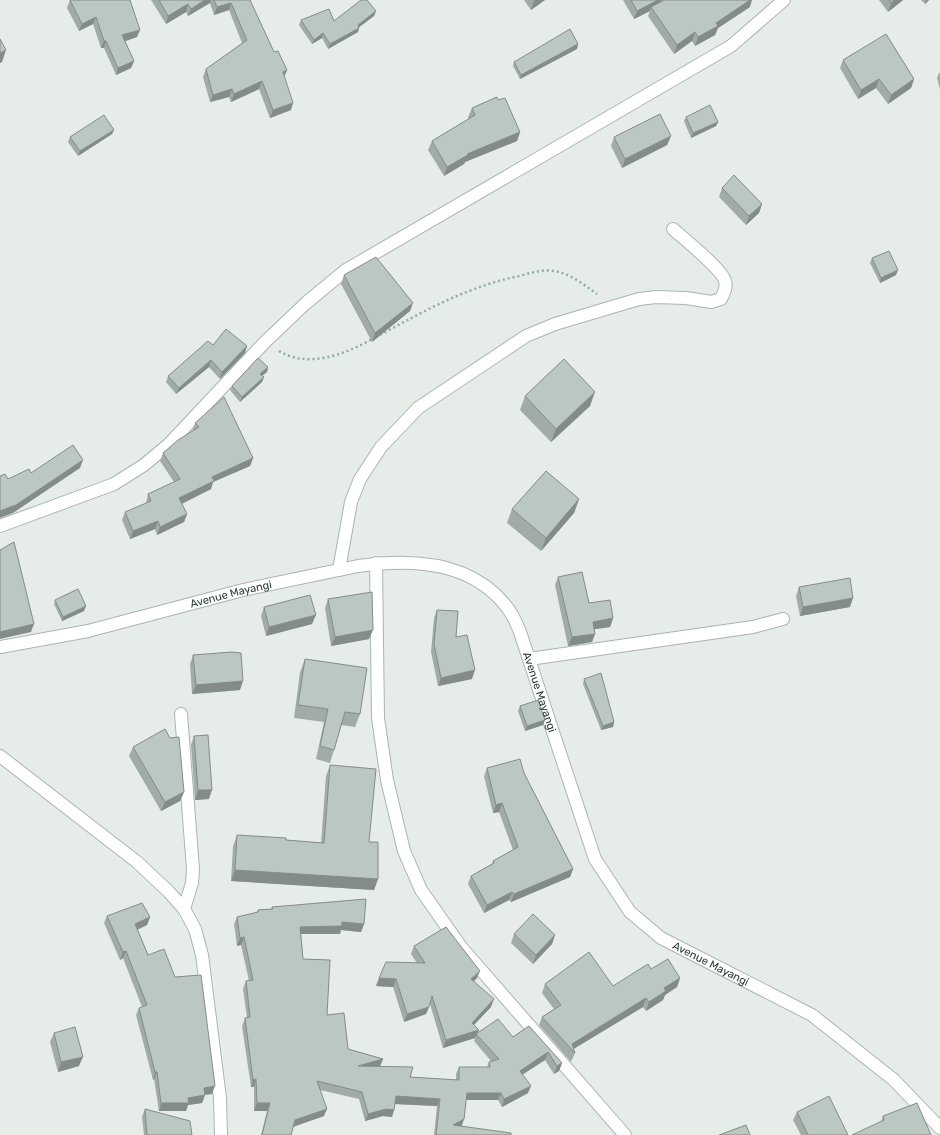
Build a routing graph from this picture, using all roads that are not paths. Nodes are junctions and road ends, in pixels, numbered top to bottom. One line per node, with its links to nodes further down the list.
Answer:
1 (784, 0): 3 (street)
2 (673, 229): 5 (street)
3 (0, 526)
4 (376, 563): 5 (street, Avenue Mayangi); 8 (street, Avenue Mayangi); 14 (street)
5 (339, 570): 7 (street, Avenue Mayangi)
6 (783, 619): 8 (street)
7 (0, 647)
8 (529, 659): 12 (street, Avenue Mayangi)
9 (181, 714): 11 (street)
10 (0, 756): 11 (street)
11 (184, 909): 13 (street)
12 (940, 1128)
13 (221, 1135)
14 (625, 1135)

